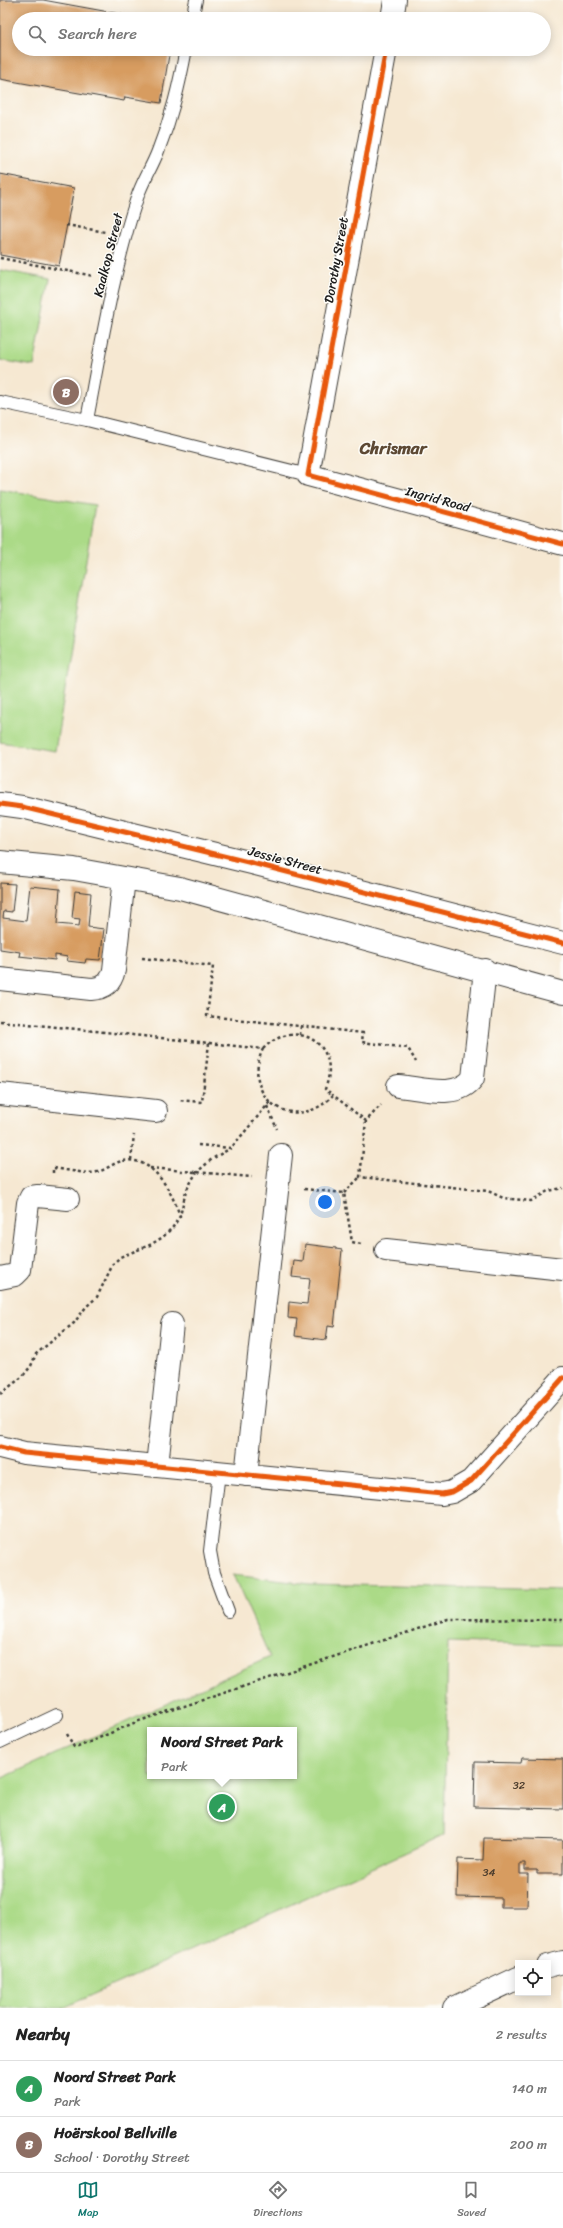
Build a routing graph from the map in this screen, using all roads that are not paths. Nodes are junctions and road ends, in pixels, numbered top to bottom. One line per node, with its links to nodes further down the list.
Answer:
1 (196, 0): 3 (lane)
2 (395, 0): 4 (street)
3 (193, 12)
4 (393, 12)
5 (185, 56): 8 (lane, Kaalkop Street)
6 (385, 56): 9 (street, Dorothy Street)
7 (0, 402): 8 (lane, Ingrid Road)
8 (87, 420): 9 (lane, Ingrid Road)
9 (308, 474): 10 (street, Ingrid Road)
10 (563, 544)
11 (0, 804): 14 (street, Jessie Street)
12 (0, 862): 13 (street)
13 (124, 878): 15 (street); 16 (street)
14 (563, 943)
15 (486, 970): 17 (street); 18 (street)
16 (0, 979)
17 (563, 993)
18 (398, 1086)
19 (0, 1094): 20 (street)
20 (156, 1111)
21 (281, 1155): 31 (street)
22 (59, 1198): 25 (street)
23 (386, 1250): 24 (street)
24 (563, 1269)
25 (0, 1278)
26 (172, 1324): 29 (street)
27 (563, 1378): 31 (street)
28 (0, 1447): 29 (street)
29 (156, 1466): 30 (street)
30 (219, 1472): 31 (street); 32 (lane)
31 (246, 1475)
32 (228, 1611)
33 (57, 1715): 34 (lane)
34 (0, 1742)
35 (563, 1962): 36 (street)
36 (551, 1965)
37 (515, 1979): 38 (street)
38 (454, 2008)

